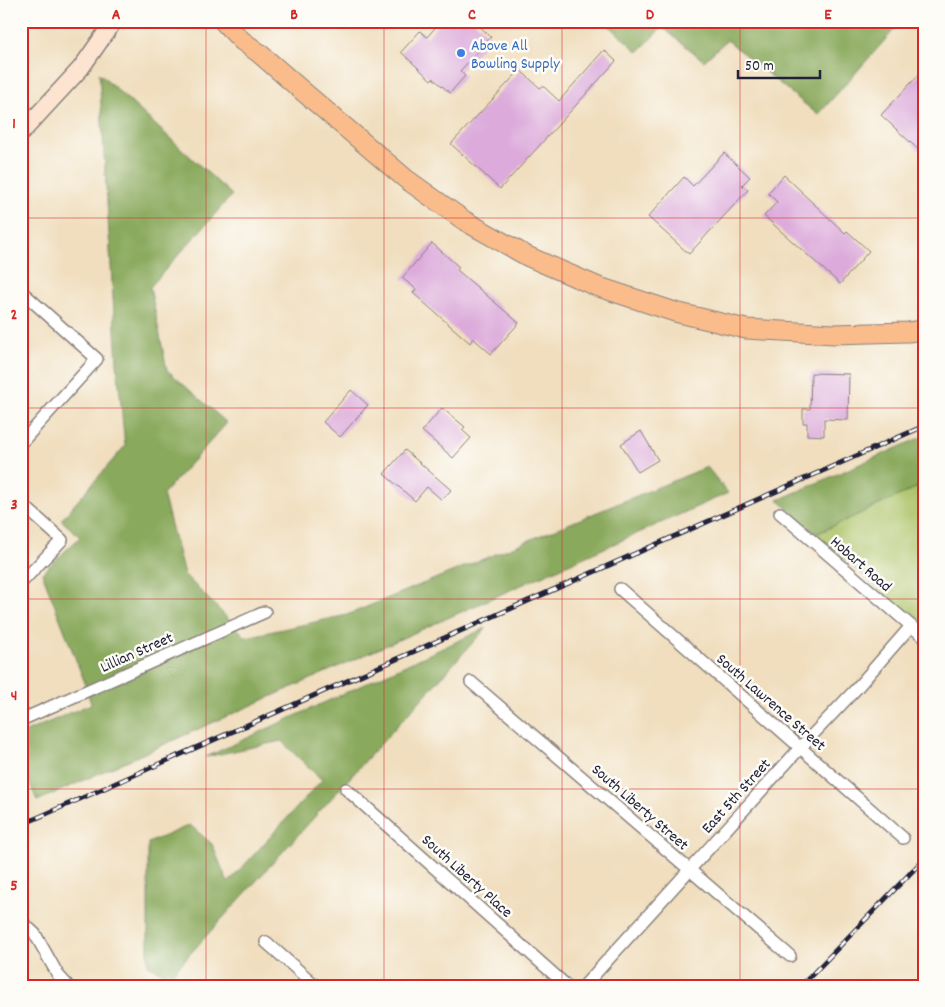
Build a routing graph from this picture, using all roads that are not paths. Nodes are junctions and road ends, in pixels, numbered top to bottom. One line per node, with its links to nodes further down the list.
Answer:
1 (107, 21): 6 (main road)
2 (114, 21): 6 (main road)
3 (223, 21): 5 (main road)
4 (230, 21): 5 (main road)
5 (260, 53): 9 (main road)
6 (81, 68): 7 (main road)
7 (21, 133)
8 (21, 291): 10 (street)
9 (924, 330)
10 (21, 443)
11 (21, 503): 13 (street)
12 (780, 513): 16 (street, Hobart Road)
13 (21, 583)
14 (620, 589): 20 (street, South Lawrence Street)
15 (265, 612): 19 (street, Lillian Street)
16 (911, 626): 17 (street, Hobart Road); 20 (street, East 5th Street)
17 (924, 637)
18 (471, 682): 23 (street, South Liberty Street)
19 (21, 720)
20 (800, 748): 22 (street, South Lawrence Street); 23 (street, East 5th Street)
21 (346, 789): 29 (street, South Liberty Place)
22 (903, 838)
23 (690, 869): 26 (street, South Liberty Street); 30 (street, East 5th Street)
24 (21, 921): 27 (street)
25 (266, 942): 28 (street)
26 (790, 956)
27 (68, 986)
28 (316, 986)
29 (567, 986)
30 (584, 986)

